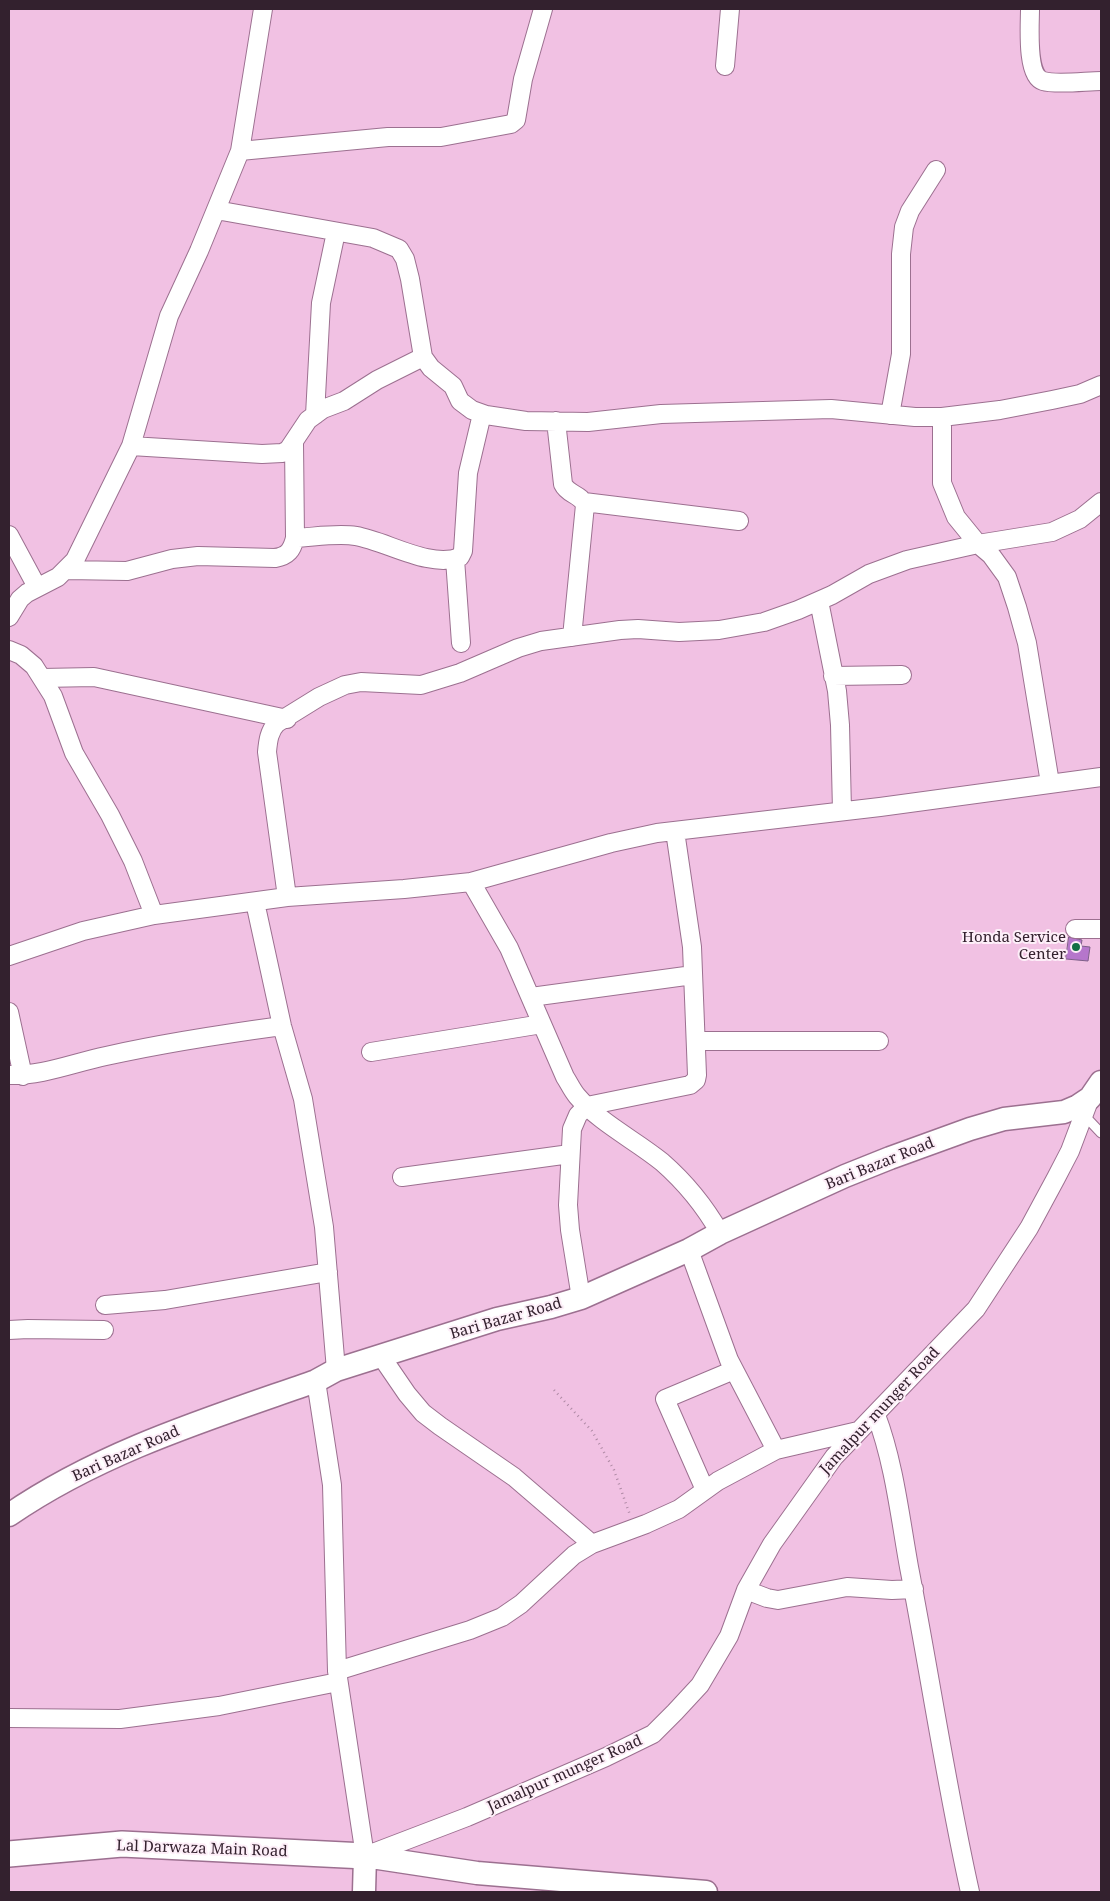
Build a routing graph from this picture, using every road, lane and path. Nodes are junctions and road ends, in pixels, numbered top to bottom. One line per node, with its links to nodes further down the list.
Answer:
1 (263, 9): 7 (street)
2 (543, 9): 7 (street)
3 (730, 9): 5 (street)
4 (1030, 9): 6 (street)
5 (725, 66)
6 (1101, 81)
7 (240, 151): 9 (street)
8 (936, 170): 15 (street)
9 (216, 210): 10 (street); 19 (street)
10 (336, 232): 11 (street); 14 (street)
11 (423, 357): 13 (street); 14 (street)
12 (1101, 385): 16 (street)
13 (482, 414): 17 (street); 26 (street)
14 (315, 415): 18 (street)
15 (890, 415): 16 (street); 17 (street)
16 (942, 417): 25 (street)
17 (556, 421): 20 (street)
18 (294, 443): 19 (street); 24 (street)
19 (131, 446): 27 (street)
20 (584, 502): 22 (street); 31 (street)
21 (1101, 502): 25 (street)
22 (739, 521)
23 (9, 535): 28 (street)
24 (295, 538): 26 (street); 27 (street)
25 (978, 544): 29 (street); 39 (street)
26 (456, 559): 32 (street)
27 (66, 570): 28 (street)
28 (37, 587): 30 (street)
29 (819, 601): 31 (street); 35 (street)
30 (10, 611)
31 (572, 637): 37 (street)
32 (460, 643)
33 (9, 650): 36 (street)
34 (902, 675): 35 (street)
35 (833, 676): 40 (street)
36 (42, 678): 37 (street); 45 (street)
37 (286, 719): 43 (street)
38 (1101, 777): 39 (street)
39 (1050, 783): 40 (street)
40 (842, 811): 41 (street)
41 (675, 831): 42 (street); 49 (street)
42 (472, 882): 43 (street); 50 (street)
43 (287, 897): 44 (street)
44 (255, 902): 45 (street); 53 (street)
45 (154, 915): 48 (street)
46 (1075, 929): 47 (street)
47 (1101, 929)
48 (9, 956)
49 (693, 975): 50 (street); 54 (street)
50 (530, 997): 52 (street)
51 (9, 1012): 57 (street)
52 (542, 1024): 56 (street); 59 (street)
53 (282, 1026): 57 (street); 65 (street)
54 (696, 1041): 55 (street); 59 (street)
55 (878, 1041)
56 (371, 1052)
57 (16, 1076)
58 (1091, 1098): 60 (lane); 63 (street, Bari Bazar Road); 75 (street, Jamalpur munger Road)
59 (587, 1106): 61 (street); 63 (street)
60 (1101, 1133)
61 (570, 1154): 62 (street); 66 (street)
62 (402, 1177)
63 (720, 1233): 64 (street, Bari Bazar Road)
64 (689, 1250): 66 (street, Bari Bazar Road); 72 (street)
65 (328, 1272): 67 (street); 71 (street)
66 (581, 1298): 70 (street, Bari Bazar Road)
67 (105, 1304)
68 (9, 1330): 69 (street)
69 (104, 1330)
70 (381, 1356): 71 (street, Bari Bazar Road); 81 (street)
71 (336, 1370): 73 (street, Bari Bazar Road)
72 (734, 1370): 77 (street); 78 (street)
73 (316, 1381): 79 (street, Bari Bazar Road); 84 (street)
74 (554, 1390): 80 (path)
75 (876, 1415): 76 (street, Jamalpur munger Road); 82 (street)
76 (858, 1431): 77 (street); 83 (street, Jamalpur munger Road)
77 (776, 1450): 78 (street)
78 (705, 1490): 80 (street)
79 (9, 1515)
80 (634, 1528): 81 (street)
81 (592, 1544): 84 (street)
82 (914, 1589): 83 (street); 91 (street)
83 (746, 1590): 87 (street, Jamalpur munger Road)
84 (337, 1677): 85 (street); 87 (street)
85 (9, 1718)
86 (9, 1854): 87 (main road, Lal Darwaza Main Road)
87 (365, 1856): 88 (street); 89 (street)
88 (649, 1890): 90 (street)
89 (364, 1892)
90 (706, 1892)
91 (970, 1892)

